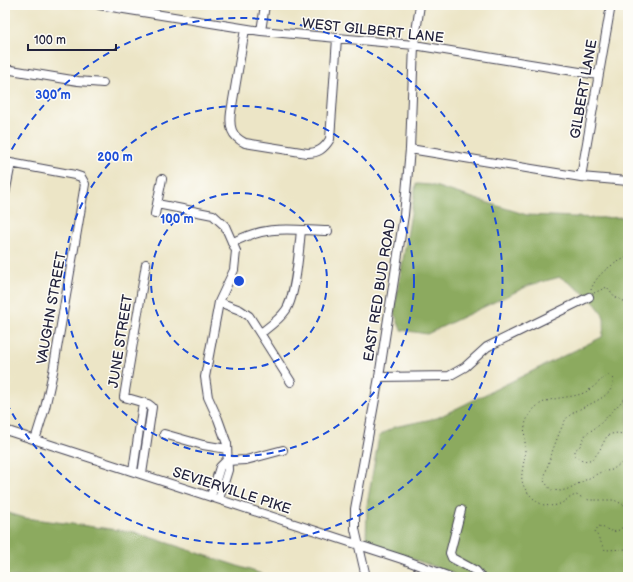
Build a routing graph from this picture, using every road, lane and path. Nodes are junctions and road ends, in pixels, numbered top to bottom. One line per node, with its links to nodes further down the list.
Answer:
1 (98, 5): 5 (street, WEST GILBERT LANE)
2 (265, 5): 7 (street)
3 (420, 5): 9 (street, EAST RED BUD ROAD)
4 (611, 5): 11 (street, GILBERT LANE)
5 (128, 7): 6 (street, WEST GILBERT LANE)
6 (245, 29): 7 (street, WEST GILBERT LANE); 8 (street)
7 (261, 31): 8 (street, WEST GILBERT LANE)
8 (337, 38): 9 (street, WEST GILBERT LANE)
9 (414, 45): 11 (street, WEST GILBERT LANE); 13 (street, EAST RED BUD ROAD)
10 (5, 69): 12 (street)
11 (598, 75): 15 (street, GILBERT LANE)
12 (103, 83)
13 (410, 149): 15 (street); 30 (street, EAST RED BUD ROAD)
14 (8, 162): 18 (street); 37 (street, VAUGHN STREET)
15 (581, 177): 17 (street)
16 (162, 179): 19 (street)
17 (628, 180)
18 (5, 194)
19 (157, 204): 20 (street); 23 (street)
20 (155, 214)
21 (301, 230): 22 (street); 23 (street); 29 (street)
22 (328, 231)
23 (232, 243): 27 (street)
24 (628, 257): 26 (path)
25 (146, 264): 33 (street, JUNE STREET)
26 (589, 296): 28 (path); 30 (street)
27 (219, 302): 29 (street); 38 (street)
28 (628, 303)
29 (261, 333): 31 (street)
30 (378, 377): 48 (street, EAST RED BUD ROAD)
31 (291, 382)
32 (628, 392): 36 (path)
33 (143, 403): 42 (street); 43 (street)
34 (5, 430): 37 (street, SEVIERVILLE PIKE)
35 (164, 434): 38 (street)
36 (628, 438)
37 (35, 440): 42 (street, SEVIERVILLE PIKE)
38 (227, 449): 41 (street)
39 (283, 450): 41 (street)
40 (628, 458): 45 (path)
41 (226, 461): 44 (street)
42 (133, 471): 43 (street, SEVIERVILLE PIKE)
43 (142, 474): 44 (street, SEVIERVILLE PIKE)
44 (215, 497): 48 (street, SEVIERVILLE PIKE)
45 (628, 507)
46 (460, 510): 52 (street)
47 (628, 522): 49 (path)
48 (358, 545): 50 (street, EAST RED BUD ROAD); 51 (street, SEVIERVILLE PIKE)
49 (628, 549)
50 (366, 577)
51 (450, 577)
52 (482, 577)

